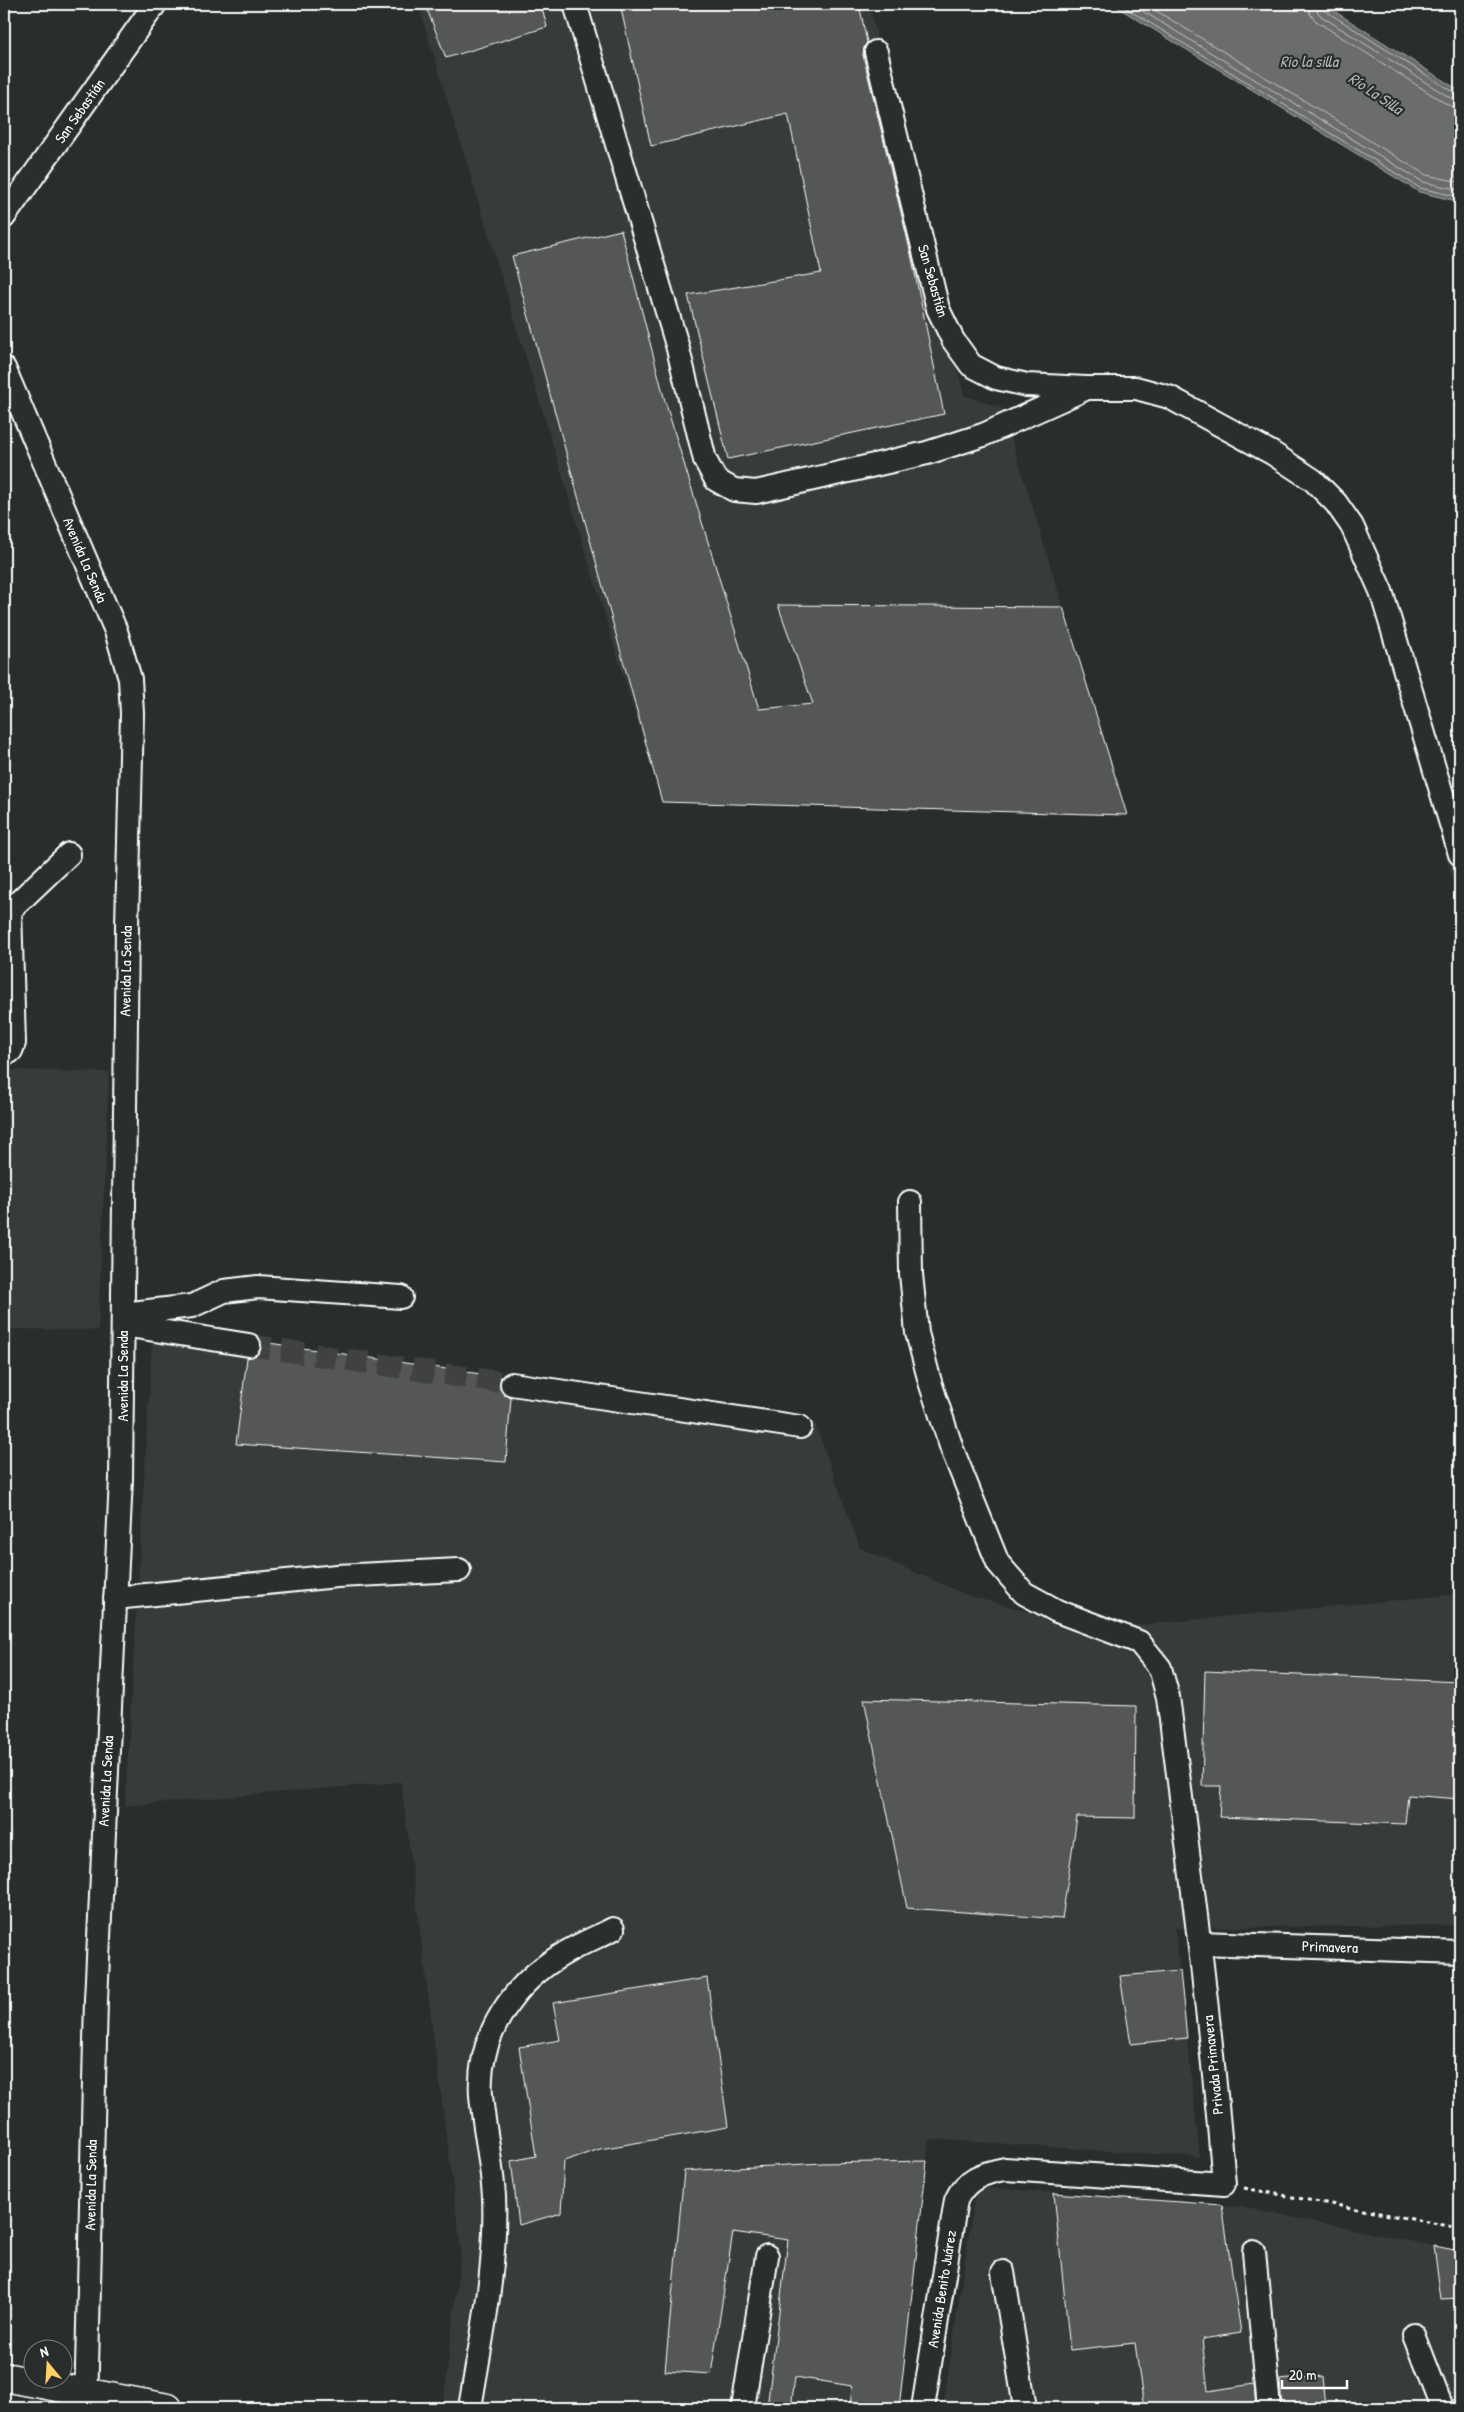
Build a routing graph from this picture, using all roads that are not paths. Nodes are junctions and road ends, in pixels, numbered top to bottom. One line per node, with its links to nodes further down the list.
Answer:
1 (155, 4): 4 (street, San Sebastián)
2 (575, 4): 6 (street)
3 (876, 52): 6 (street, San Sebastián)
4 (4, 217)
5 (4, 368): 13 (street, Avenida La Senda)
6 (1086, 388): 8 (street, San Sebastián)
7 (69, 854): 9 (street)
8 (1460, 854)
9 (7, 913): 10 (street)
10 (4, 1055)
11 (910, 1202): 20 (street, Privada Primavera)
12 (401, 1297): 13 (street)
13 (123, 1320): 14 (street); 18 (street, Avenida La Senda)
14 (249, 1345)
15 (512, 1384): 16 (street)
16 (800, 1427)
17 (459, 1570): 18 (street)
18 (115, 1598): 28 (street, Avenida La Senda)
19 (613, 1929): 30 (street)
20 (1200, 1943): 21 (street, Primavera); 22 (street, Privada Primavera)
21 (1460, 1952)
22 (975, 2177): 32 (street, Avenida Benito Juárez)
23 (1254, 2252): 34 (street)
24 (767, 2256): 31 (street)
25 (1003, 2272): 33 (street)
26 (1414, 2335): 35 (street)
27 (4, 2377): 28 (main road)
28 (86, 2401): 29 (main road)
29 (168, 2408)
30 (470, 2408)
31 (743, 2408)
32 (923, 2408)
33 (1025, 2408)
34 (1269, 2408)
35 (1442, 2408)

